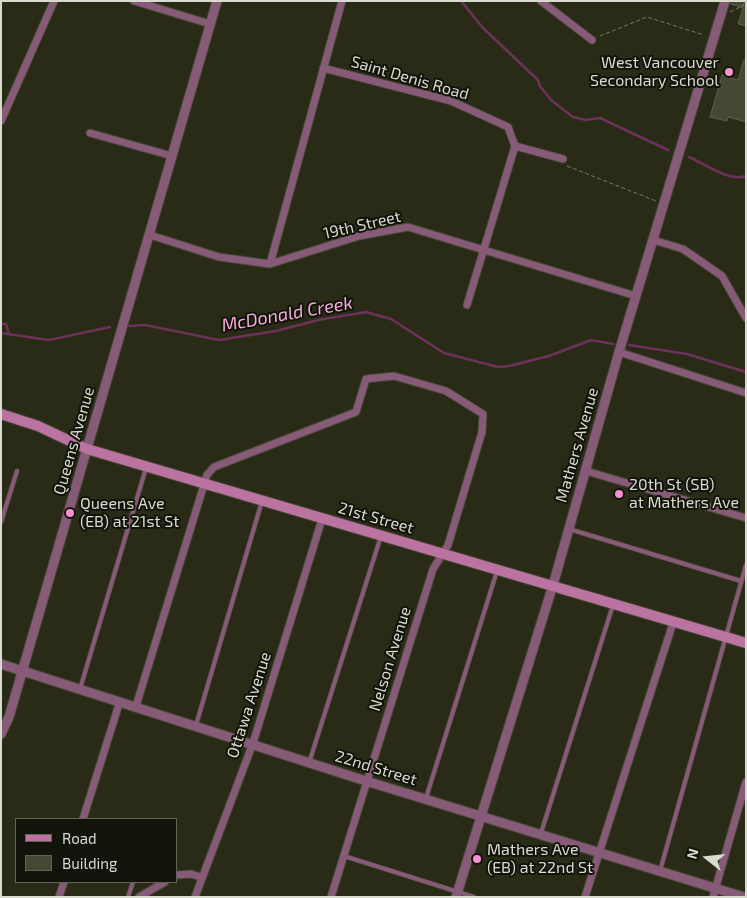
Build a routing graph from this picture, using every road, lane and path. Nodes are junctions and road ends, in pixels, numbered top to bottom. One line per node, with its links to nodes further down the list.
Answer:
1 (54, 1): 13 (street)
2 (134, 1): 9 (street)
3 (217, 1): 9 (street, Queens Avenue)
4 (342, 1): 12 (street)
5 (541, 1): 11 (street)
6 (725, 1): 10 (street, Mathers Avenue)
7 (740, 1): 8 (path)
8 (730, 12)
9 (210, 24): 16 (street, Queens Avenue)
10 (714, 38): 11 (path); 18 (street, Mathers Avenue)
11 (592, 40)
12 (323, 68): 15 (street, Saint Denis Road); 22 (street)
13 (1, 121)
14 (90, 133): 16 (street)
15 (515, 146): 17 (street); 21 (street)
16 (172, 156): 19 (street, Queens Avenue)
17 (563, 159): 18 (path)
18 (664, 204): 20 (street, Mathers Avenue)
19 (150, 235): 22 (street, 19th Street); 29 (street, Queens Avenue)
20 (653, 240): 23 (street, Mathers Avenue); 25 (street)
21 (486, 249): 22 (street, 19th Street); 23 (street, 19th Street); 24 (street)
22 (270, 264)
23 (636, 296): 26 (street, Mathers Avenue)
24 (467, 305)
25 (746, 318)
26 (620, 352): 27 (street); 32 (street, Mathers Avenue)
27 (746, 393)
28 (1, 414): 29 (main road, 21st Street)
29 (87, 449): 30 (main road, 21st Street); 50 (street, Queens Avenue)
30 (146, 466): 33 (main road, 21st Street); 51 (lane)
31 (16, 471): 37 (lane)
32 (586, 471): 35 (street); 38 (street, Mathers Avenue)
33 (204, 483): 34 (main road, 21st Street); 40 (street, Nelson Avenue); 53 (street)
34 (262, 501): 36 (main road, 21st Street); 54 (lane)
35 (746, 518)
36 (322, 519): 39 (main road, 21st Street); 56 (street, Ottawa Avenue)
37 (1, 522)
38 (569, 529): 43 (lane); 44 (street, Mathers Avenue)
39 (380, 536): 40 (main road, 21st Street); 57 (lane)
40 (442, 552): 42 (main road, 21st Street); 58 (street, Nelson Avenue)
41 (746, 565): 43 (lane)
42 (498, 569): 44 (main road, 21st Street); 60 (lane)
43 (741, 581): 47 (lane)
44 (553, 585): 45 (main road, 21st Street); 61 (street, Mathers Avenue)
45 (613, 605): 46 (main road, 21st Street); 63 (lane)
46 (673, 623): 47 (main road, 21st Street); 64 (street)
47 (725, 638): 48 (main road, 21st Street); 66 (lane)
48 (746, 644)
49 (1, 664): 50 (street, 22nd Street)
50 (22, 671): 51 (street, 22nd Street); 55 (street, Queens Avenue)
51 (80, 689): 52 (street, 22nd Street)
52 (120, 701): 53 (street, 22nd Street); 62 (street)
53 (136, 706): 54 (street, 22nd Street)
54 (196, 725): 56 (street, 22nd Street)
55 (1, 734)
56 (253, 743): 57 (street, 22nd Street); 68 (street, Ottawa Avenue)
57 (309, 763): 58 (street, 22nd Street)
58 (366, 781): 60 (street, 22nd Street); 65 (street, Nelson Avenue)
59 (746, 782): 72 (street)
60 (426, 799): 61 (street, 22nd Street)
61 (483, 815): 63 (street, 22nd Street); 73 (street, Mathers Avenue)
62 (83, 818)
63 (541, 833): 64 (street, 22nd Street)
64 (598, 852): 66 (street, 22nd Street); 80 (street)
65 (344, 856): 73 (lane); 78 (street, Nelson Avenue)
66 (660, 872): 72 (street, 22nd Street)
67 (178, 875): 68 (street)
68 (201, 877): 77 (street, Ottawa Avenue)
69 (64, 883): 74 (street)
70 (132, 883): 75 (lane)
71 (163, 883): 76 (street)
72 (714, 892): 81 (street, 22nd Street)
73 (457, 894): 79 (lane)
74 (60, 897)
75 (128, 897)
76 (139, 897)
77 (194, 897)
78 (331, 897)
79 (474, 897)
80 (585, 897)
81 (744, 897)

